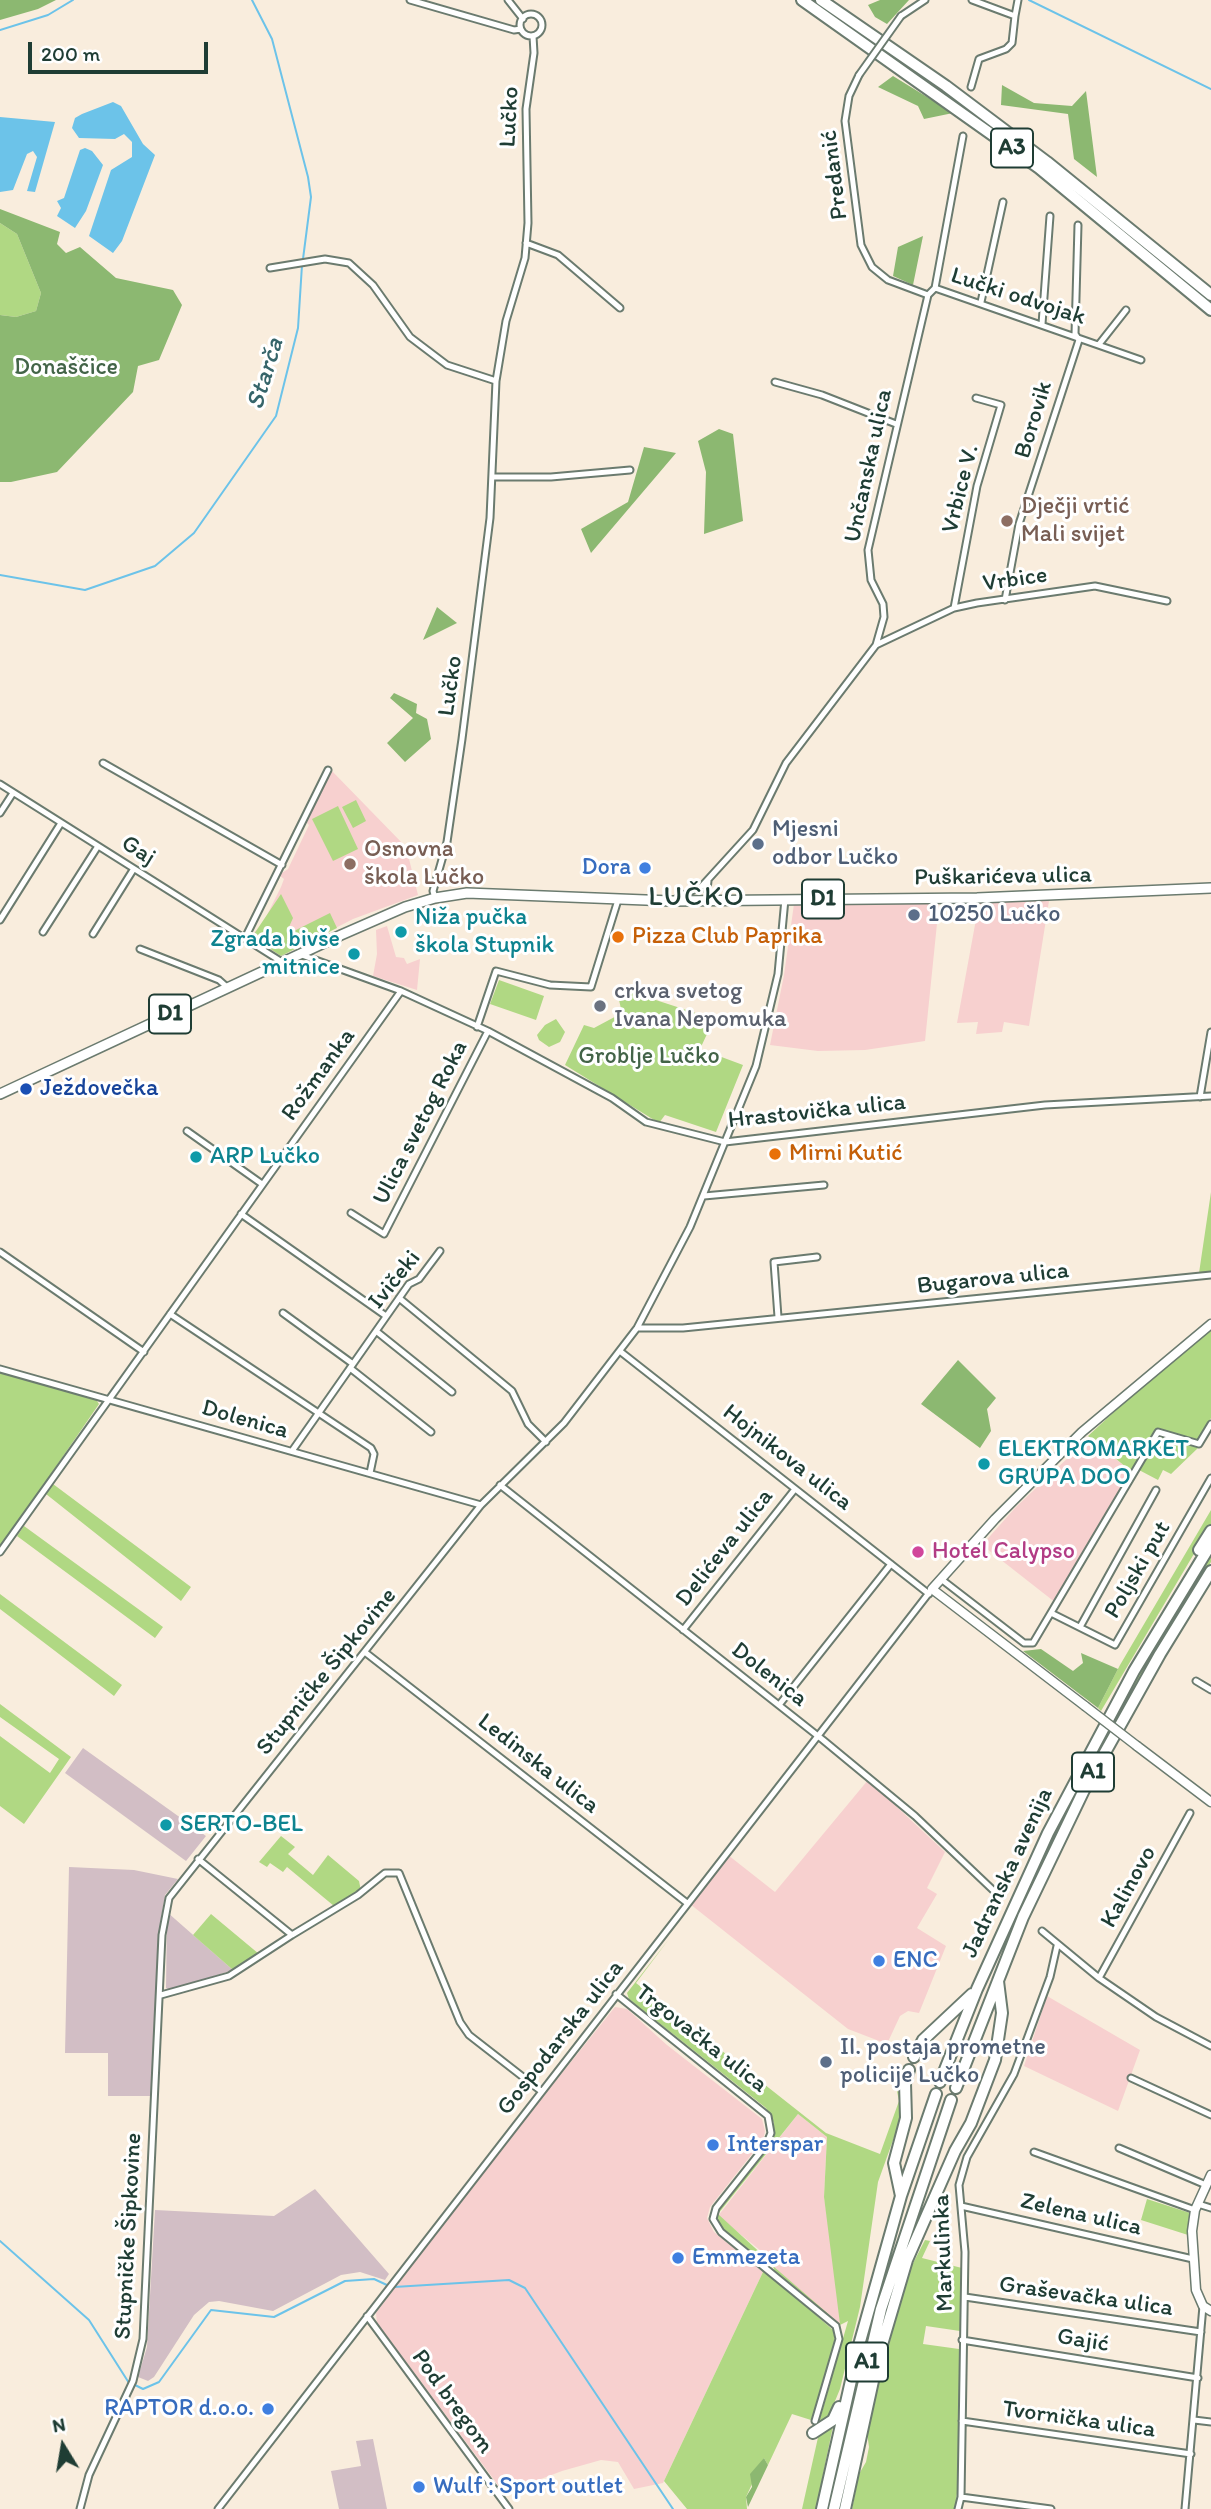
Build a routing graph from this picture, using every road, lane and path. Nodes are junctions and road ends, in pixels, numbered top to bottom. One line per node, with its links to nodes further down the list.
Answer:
1 (410, 0): 10 (street)
2 (508, 0): 9 (street)
3 (802, 0): 25 (highway, A3)
4 (821, 0): 21 (highway, A3)
5 (925, 0): 20 (street, Predanić, bridge)
6 (972, 0): 8 (street)
7 (1018, 2): 8 (street)
8 (1016, 16): 12 (street)
9 (523, 19): 10 (street); 11 (street)
10 (521, 29): 11 (street)
11 (533, 36): 17 (street, Lučko)
12 (971, 87)
13 (963, 136): 19 (street)
14 (1003, 202): 22 (street)
15 (1050, 215): 26 (street)
16 (1078, 225): 27 (street)
17 (526, 243): 23 (street); 30 (street, Lučko)
18 (270, 268): 30 (street)
19 (934, 288): 20 (street, Lučki odvojak); 22 (street, Lučki odvojak)
20 (928, 295): 33 (street, Unčanska ulica)
21 (1211, 295)
22 (981, 302): 26 (street, Lučki odvojak)
23 (620, 308)
24 (1126, 310): 28 (street, Lučki odvojak)
25 (1211, 310)
26 (1042, 324): 27 (street, Lučki odvojak)
27 (1075, 334): 28 (street, Lučki odvojak); 36 (street, Borovik)
28 (1100, 343): 29 (street, Lučki odvojak)
29 (1141, 360)
30 (496, 381): 35 (street, Lučko)
31 (775, 382): 33 (street)
32 (976, 398): 38 (street, Vrbice V.)
33 (896, 424): 39 (street, Unčanska ulica)
34 (630, 470): 35 (street)
35 (492, 477): 51 (street, Lučko)
36 (1005, 600): 37 (street, Vrbice); 38 (street, Vrbice)
37 (1167, 601)
38 (954, 608): 39 (street, Vrbice)
39 (876, 645): 49 (street, Unčanska ulica)
40 (103, 763): 47 (street)
41 (328, 770): 47 (street)
42 (0, 784): 43 (street, Gaj)
43 (13, 793): 44 (street); 45 (street, Gaj)
44 (0, 813)
45 (61, 823): 46 (street, Gaj); 56 (street)
46 (98, 846): 48 (street, Gaj); 57 (street)
47 (282, 864): 59 (street)
48 (133, 870): 58 (street); 59 (street, Gaj)
49 (710, 878): 52 (street); 55 (street, Unčanska ulica)
50 (1211, 888): 53 (main road, Puškarićeva ulica / D1)
51 (435, 898): 54 (main road, Puškarićeva ulica / D1); 61 (main road, Puškarićeva ulica / D1)
52 (713, 899): 53 (main road, Puškarićeva ulica / D1); 55 (main road, Puškarićeva ulica / D1)
53 (785, 899): 72 (street, Stupničke Šipkovine)
54 (618, 900): 55 (main road, Puškarićeva ulica / D1); 65 (street)
55 (671, 901)
56 (0, 920)
57 (43, 932)
58 (93, 934)
59 (245, 938): 62 (street, Gaj)
60 (140, 949): 63 (street)
61 (299, 954): 62 (main road, Puškarićeva ulica / D1); 64 (street, Hrastovička ulica)
62 (282, 962): 63 (main road, Puškarićeva ulica / D1)
63 (228, 988): 68 (main road, Puškarićeva ulica / D1)
64 (401, 991): 65 (street, Hrastovička ulica); 73 (street, Rožmanka)
65 (477, 1027): 66 (street, Hrastovička ulica)
66 (488, 1031): 72 (street, Hrastovička ulica); 76 (street, Ulica svetog Roka)
67 (1211, 1032): 70 (street)
68 (0, 1094)
69 (1211, 1096): 70 (street, Hrastovička ulica)
70 (1200, 1097): 72 (street, Hrastovička ulica)
71 (187, 1131): 73 (street)
72 (725, 1142): 75 (street, Stupničke Šipkovine)
73 (262, 1184): 77 (street, Rožmanka)
74 (824, 1185): 75 (street)
75 (704, 1196): 88 (street, Stupničke Šipkovine)
76 (351, 1213)
77 (241, 1214): 84 (street, Rožmanka); 85 (street)
78 (440, 1251): 82 (street, Ivičeki)
79 (0, 1252): 90 (street)
80 (817, 1257): 86 (street)
81 (1211, 1275): 86 (street, Bugarova ulica)
82 (399, 1298): 85 (street, Ivičeki); 99 (street)
83 (283, 1313): 92 (street)
84 (170, 1314): 90 (street, Rožmanka); 96 (street)
85 (386, 1316): 89 (street, Ivičeki)
86 (778, 1317): 88 (street, Bugarova ulica)
87 (1211, 1324): 112 (main road)
88 (637, 1328): 91 (street, Stupničke Šipkovine)
89 (376, 1331): 92 (street, Ivičeki); 94 (street, Ivičeki)
90 (144, 1352): 95 (street, Rožmanka)
91 (621, 1352): 99 (street, Stupničke Šipkovine); 104 (street, Hojnikova ulica)
92 (351, 1366): 96 (street, Ivičeki); 98 (street)
93 (0, 1369): 95 (street, Dolenica)
94 (452, 1392)
95 (109, 1399): 100 (street, Dolenica); 109 (street, Rožmanka)
96 (319, 1412): 100 (street, Ivičeki); 101 (street)
97 (1211, 1424): 115 (street, Poljski put)
98 (431, 1432)
99 (546, 1442): 103 (street, Stupničke Šipkovine)
100 (292, 1451): 101 (street, Dolenica)
101 (370, 1473): 106 (street, Dolenica)
102 (1211, 1478): 116 (street, Poljski put)
103 (500, 1485): 106 (street, Stupničke Šipkovine); 117 (street, Dolenica)
104 (795, 1489): 110 (street, Hojnikova ulica); 117 (street, Delićeva ulica)
105 (1156, 1490): 116 (street, Poljski put)
106 (481, 1505): 118 (street, Stupničke Šipkovine)
107 (1211, 1531): 113 (highway)
108 (1211, 1544): 113 (highway, Jadranska avenija / A1)
109 (0, 1552)
110 (891, 1564): 114 (street, Hojnikova ulica); 121 (street)
111 (1211, 1571): 132 (highway, Jadranska avenija / A1)
112 (942, 1579): 114 (main road); 115 (street, Poljski put)
113 (1183, 1587): 133 (highway, Jadranska avenija / A1)
114 (931, 1591): 122 (street, Gospodarska ulica); 123 (main road, Hojnikova ulica, bridge)
115 (1052, 1614): 116 (street, Poljski put)
116 (1080, 1627)
117 (683, 1630): 121 (street, Dolenica)
118 (366, 1653): 125 (street, Stupničke Šipkovine); 127 (street, Ledinska ulica)
119 (1196, 1682): 120 (street)
120 (1211, 1690)
121 (779, 1706): 122 (street, Dolenica)
122 (818, 1736): 126 (street, Dolenica); 127 (street, Gospodarska ulica)
123 (1211, 1802)
124 (1190, 1813): 131 (street, Kalinovo)
125 (198, 1859): 129 (street); 135 (street, Stupničke Šipkovine)
126 (994, 1891)
127 (687, 1903): 134 (street, Gospodarska ulica)
128 (1042, 1931): 130 (street)
129 (292, 1935): 135 (street); 142 (street)
130 (1057, 1946): 131 (street); 151 (street, Markulinka)
131 (1099, 1978): 136 (street)
132 (998, 1981): 141 (highway, Jadranska avenija); 173 (highway)
133 (976, 1989): 137 (highway); 140 (highway, Jadranska avenija / A1)
134 (616, 1994): 142 (street, Gospodarska ulica); 165 (street, Trgovačka ulica)
135 (160, 1995): 168 (street, Stupničke Šipkovine)
136 (1211, 2046)
137 (914, 2057)
138 (909, 2070): 150 (highway)
139 (1131, 2078): 145 (street)
140 (940, 2082)
141 (956, 2088)
142 (541, 2091): 157 (street, Gospodarska ulica)
143 (936, 2094): 150 (highway, A1)
144 (951, 2100): 172 (highway, A1)
145 (1211, 2115)
146 (1119, 2148): 149 (street)
147 (1034, 2152): 152 (street)
148 (1211, 2175): 149 (main road)
149 (1206, 2185): 152 (main road)
150 (901, 2196): 161 (highway, A1)
151 (961, 2206): 154 (street, Zelena ulica); 155 (street, Markulinka)
152 (1196, 2207): 153 (street); 154 (main road)
153 (1211, 2208)
154 (1193, 2259): 156 (main road)
155 (965, 2297): 158 (street, Graševačka ulica); 159 (street, Markulinka)
156 (1207, 2309): 158 (street)
157 (367, 2316): 169 (street, Gospodarska ulica); 170 (street, Pod bregom)
158 (1201, 2332): 160 (street)
159 (962, 2340): 160 (street, Gajić); 163 (street, Markulinka)
160 (1198, 2378): 162 (street)
161 (847, 2392): 165 (highway); 171 (highway, A1)
162 (1194, 2420): 164 (street); 166 (street)
163 (962, 2421): 166 (street, Tvornička ulica); 167 (street, Markulinka)
164 (1211, 2422)
165 (814, 2427)
166 (1191, 2455): 176 (street)
167 (961, 2497): 174 (street, Markulinka); 175 (street)
168 (80, 2509)
169 (218, 2509)
170 (509, 2509)
171 (822, 2509)
172 (834, 2509)
173 (845, 2509)
174 (958, 2509)
175 (1051, 2509)
176 (1185, 2509)

